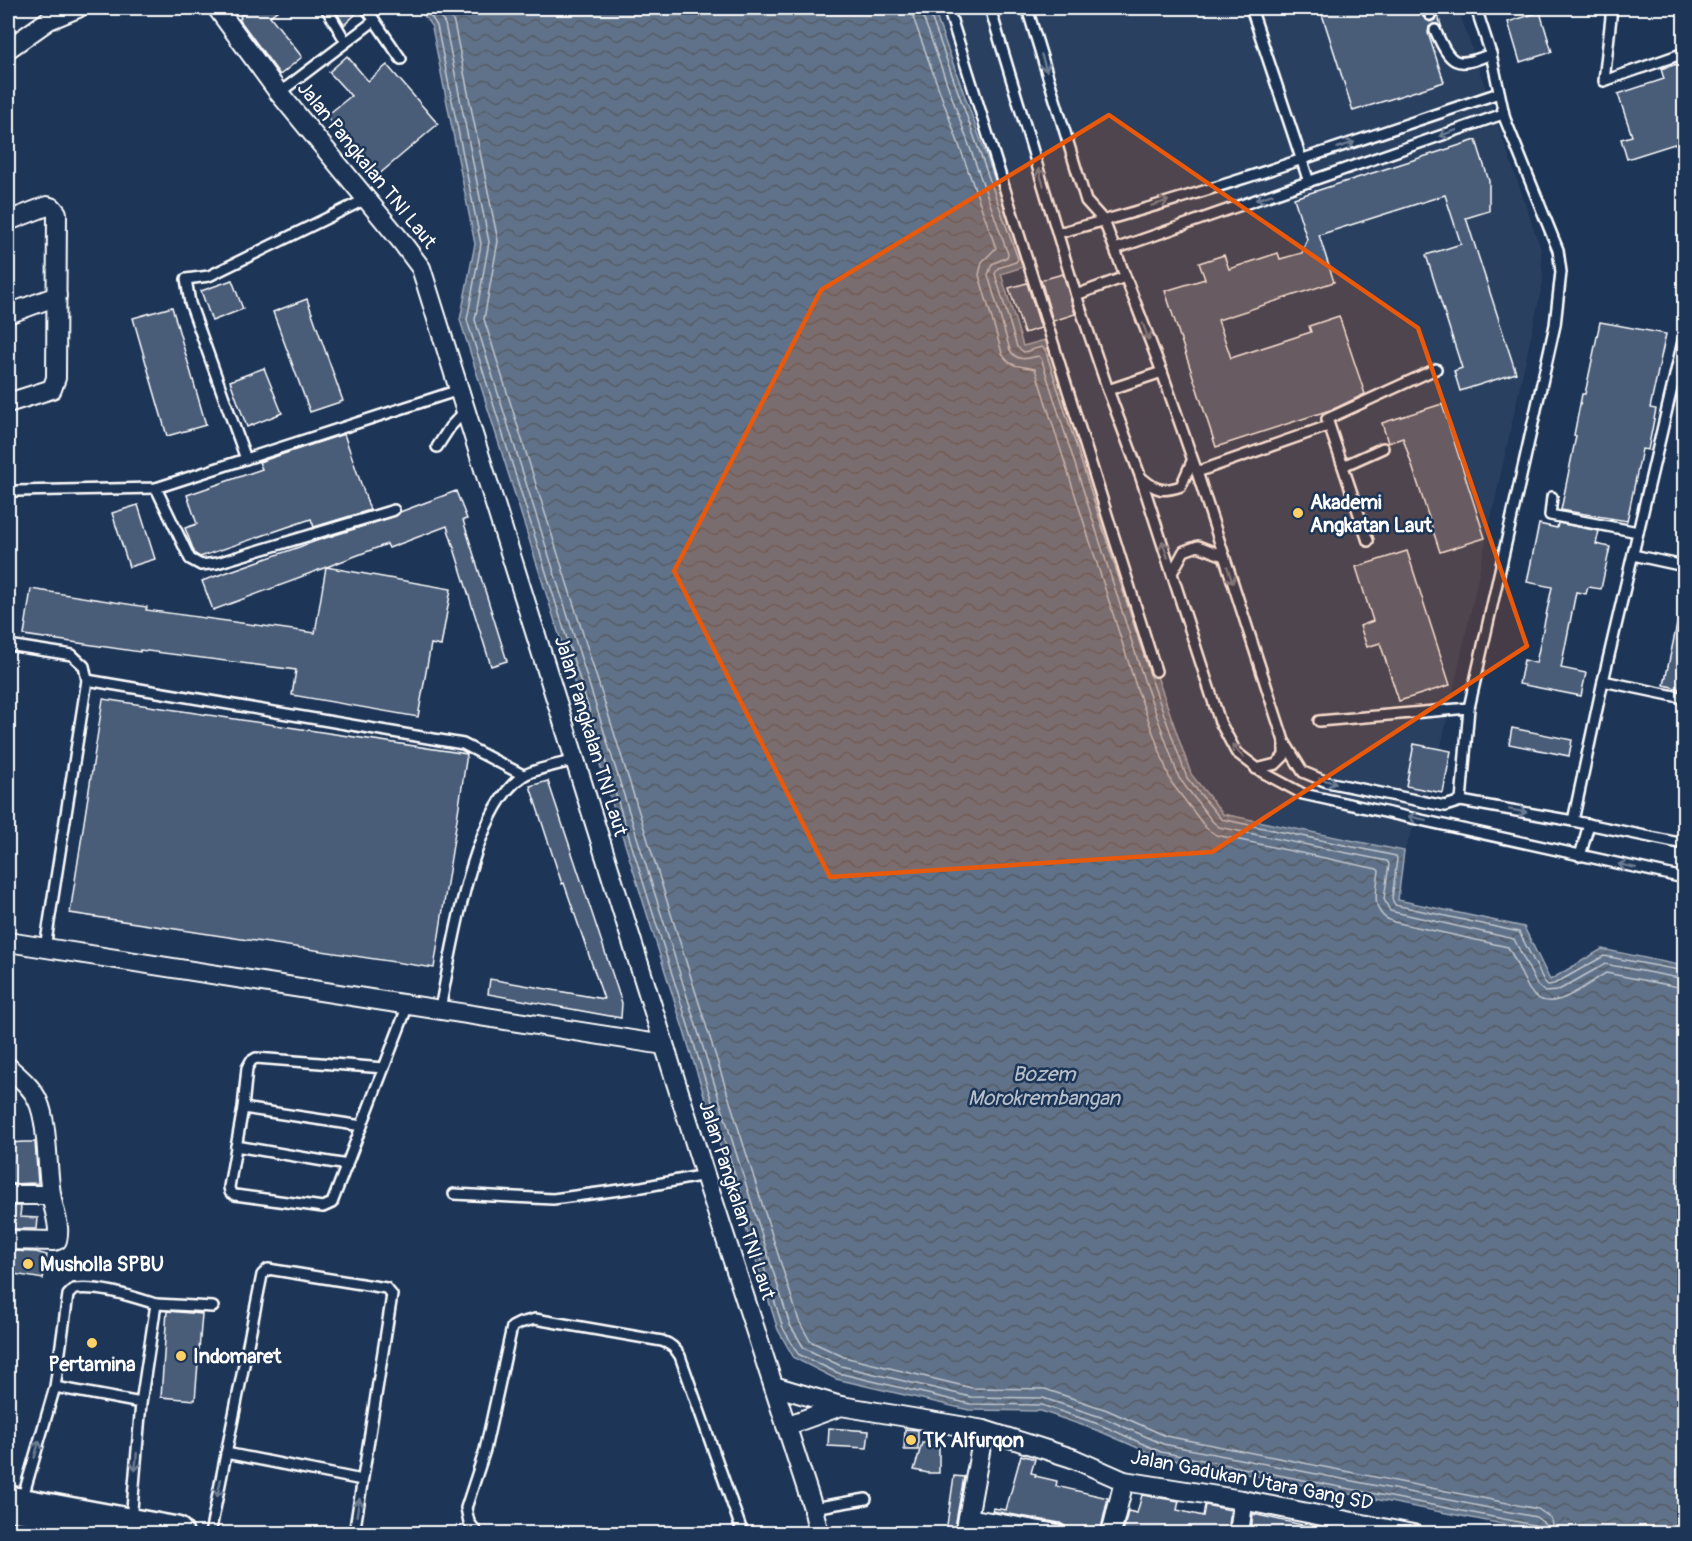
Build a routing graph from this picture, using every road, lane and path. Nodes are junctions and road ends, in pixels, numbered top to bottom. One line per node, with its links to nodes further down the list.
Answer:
1 (78, 8): 14 (street)
2 (217, 8): 18 (street, Jalan Pangkalan TNI Laut)
3 (327, 8): 13 (lane)
4 (366, 8): 11 (lane)
5 (948, 8): 58 (lane)
6 (990, 8): 26 (lane, one-way to 6)
7 (1027, 8): 25 (lane, one-way to 25)
8 (1251, 8): 21 (lane)
9 (1476, 8): 16 (lane)
10 (1612, 8): 15 (lane)
11 (374, 21): 13 (lane); 17 (lane)
12 (1435, 30): 16 (lane)
13 (346, 42): 18 (lane)
14 (8, 49)
15 (1684, 53)
16 (1491, 54): 19 (lane)
17 (401, 59)
18 (279, 93): 23 (street, Jalan Pangkalan TNI Laut)
19 (1499, 93): 20 (lane); 21 (lane, one-way to 19)
20 (1503, 114): 22 (lane, one-way to 22); 62 (lane)
21 (1301, 160): 22 (lane); 25 (lane, one-way to 21)
22 (1309, 182): 27 (lane, one-way to 27)
23 (366, 199): 35 (street, Jalan Pangkalan TNI Laut); 42 (lane)
24 (8, 221): 30 (street)
25 (1104, 221): 26 (lane); 27 (lane)
26 (1058, 233): 29 (lane)
27 (1115, 249): 28 (lane)
28 (1125, 277): 29 (lane); 34 (lane, one-way to 34)
29 (1076, 295): 36 (lane)
30 (57, 297): 31 (street); 37 (street)
31 (8, 314)
32 (1684, 337): 51 (lane)
33 (1436, 369): 39 (lane)
34 (1162, 372): 36 (lane); 43 (lane)
35 (459, 390): 38 (street, Jalan Pangkalan TNI Laut); 42 (lane)
36 (1108, 390): 46 (lane)
37 (8, 404)
38 (466, 411): 40 (lane); 65 (street, Jalan Pangkalan TNI Laut)
39 (1328, 426): 44 (lane); 45 (lane)
40 (437, 447)
41 (1383, 448): 44 (lane)
42 (246, 459): 47 (lane)
43 (1192, 461): 45 (lane); 46 (lane)
44 (1342, 466): 52 (lane)
45 (1197, 472): 54 (lane)
46 (1141, 478): 56 (lane, one-way to 46)
47 (156, 488): 48 (lane); 50 (lane)
48 (16, 491)
49 (1552, 497): 51 (lane)
50 (394, 510)
51 (1638, 531): 53 (lane)
52 (1368, 541)
53 (1633, 555): 55 (lane); 60 (lane)
54 (1224, 556): 56 (lane); 64 (lane, one-way to 64)
55 (1684, 566)
56 (1173, 571): 66 (lane, one-way to 56)
57 (8, 645): 59 (lane)
58 (1156, 671)
59 (87, 680): 67 (lane); 77 (lane)
60 (1603, 681): 61 (lane); 70 (lane)
61 (1684, 698)
62 (1469, 708): 63 (lane); 68 (lane)
63 (1319, 721)
64 (1284, 741): 66 (lane); 69 (lane, one-way to 69)
65 (575, 760): 67 (lane); 80 (street, Jalan Pangkalan TNI Laut)
66 (1256, 769): 71 (lane, one-way to 66)
67 (523, 775): 79 (lane)
68 (1461, 801): 69 (lane); 70 (lane, one-way to 70)
69 (1445, 806): 71 (lane)
70 (1573, 821): 72 (lane)
71 (1444, 824): 74 (lane)
72 (1589, 824): 73 (lane); 74 (lane)
73 (1684, 844)
74 (1580, 856): 75 (lane, one-way to 74)
75 (1684, 878)
76 (8, 942): 77 (street)
77 (45, 948): 78 (street)
78 (408, 1005): 79 (street); 82 (lane)
79 (440, 1008): 80 (street)
80 (664, 1045): 87 (street, Jalan Pangkalan TNI Laut)
81 (8, 1066): 90 (street)
82 (384, 1068): 83 (lane); 84 (lane)
83 (243, 1108): 84 (lane); 85 (lane)
84 (362, 1126): 86 (lane)
85 (236, 1146): 86 (lane); 86 (lane)
86 (347, 1165)
87 (705, 1175): 88 (lane); 94 (street, Jalan Pangkalan TNI Laut)
88 (454, 1194)
89 (8, 1195): 90 (street)
90 (51, 1195): 91 (street)
91 (8, 1240)
92 (156, 1304): 93 (lane); 95 (lane); 96 (lane)
93 (213, 1307)
94 (774, 1386): 97 (street, Jalan Gadukan Utara Gang SD); 98 (street, Jalan Pangkalan TNI Laut)
95 (55, 1387): 96 (lane); 105 (lane, one-way to 95)
96 (141, 1403): 107 (lane, one-way to 107)
97 (841, 1407): 98 (street, Jalan Gadukan Utara Gang SD); 99 (street, Jalan Gadukan Utara Gang SD)
98 (786, 1426): 106 (street, Jalan Pangkalan TNI Laut)
99 (984, 1430): 102 (street, Jalan Gadukan Utara Gang SD); 108 (street)
100 (226, 1453): 101 (lane); 101 (lane); 110 (lane, one-way to 110)
101 (362, 1480): 111 (lane, one-way to 101)
102 (1124, 1481): 104 (street, Jalan Gadukan Utara Gang SD); 116 (street)
103 (866, 1499): 106 (lane)
104 (1242, 1500): 117 (street); 118 (street, Jalan Gadukan Utara Gang SD)
105 (14, 1504): 107 (highway)
106 (813, 1508): 114 (street, Jalan Pangkalan TNI Laut)
107 (131, 1524): 109 (highway)
108 (966, 1526): 115 (street)
109 (176, 1533)
110 (210, 1533)
111 (354, 1533)
112 (478, 1533): 113 (lane)
113 (743, 1533)
114 (819, 1533)
115 (1057, 1533)
116 (1111, 1533)
117 (1239, 1533)
118 (1413, 1533)

